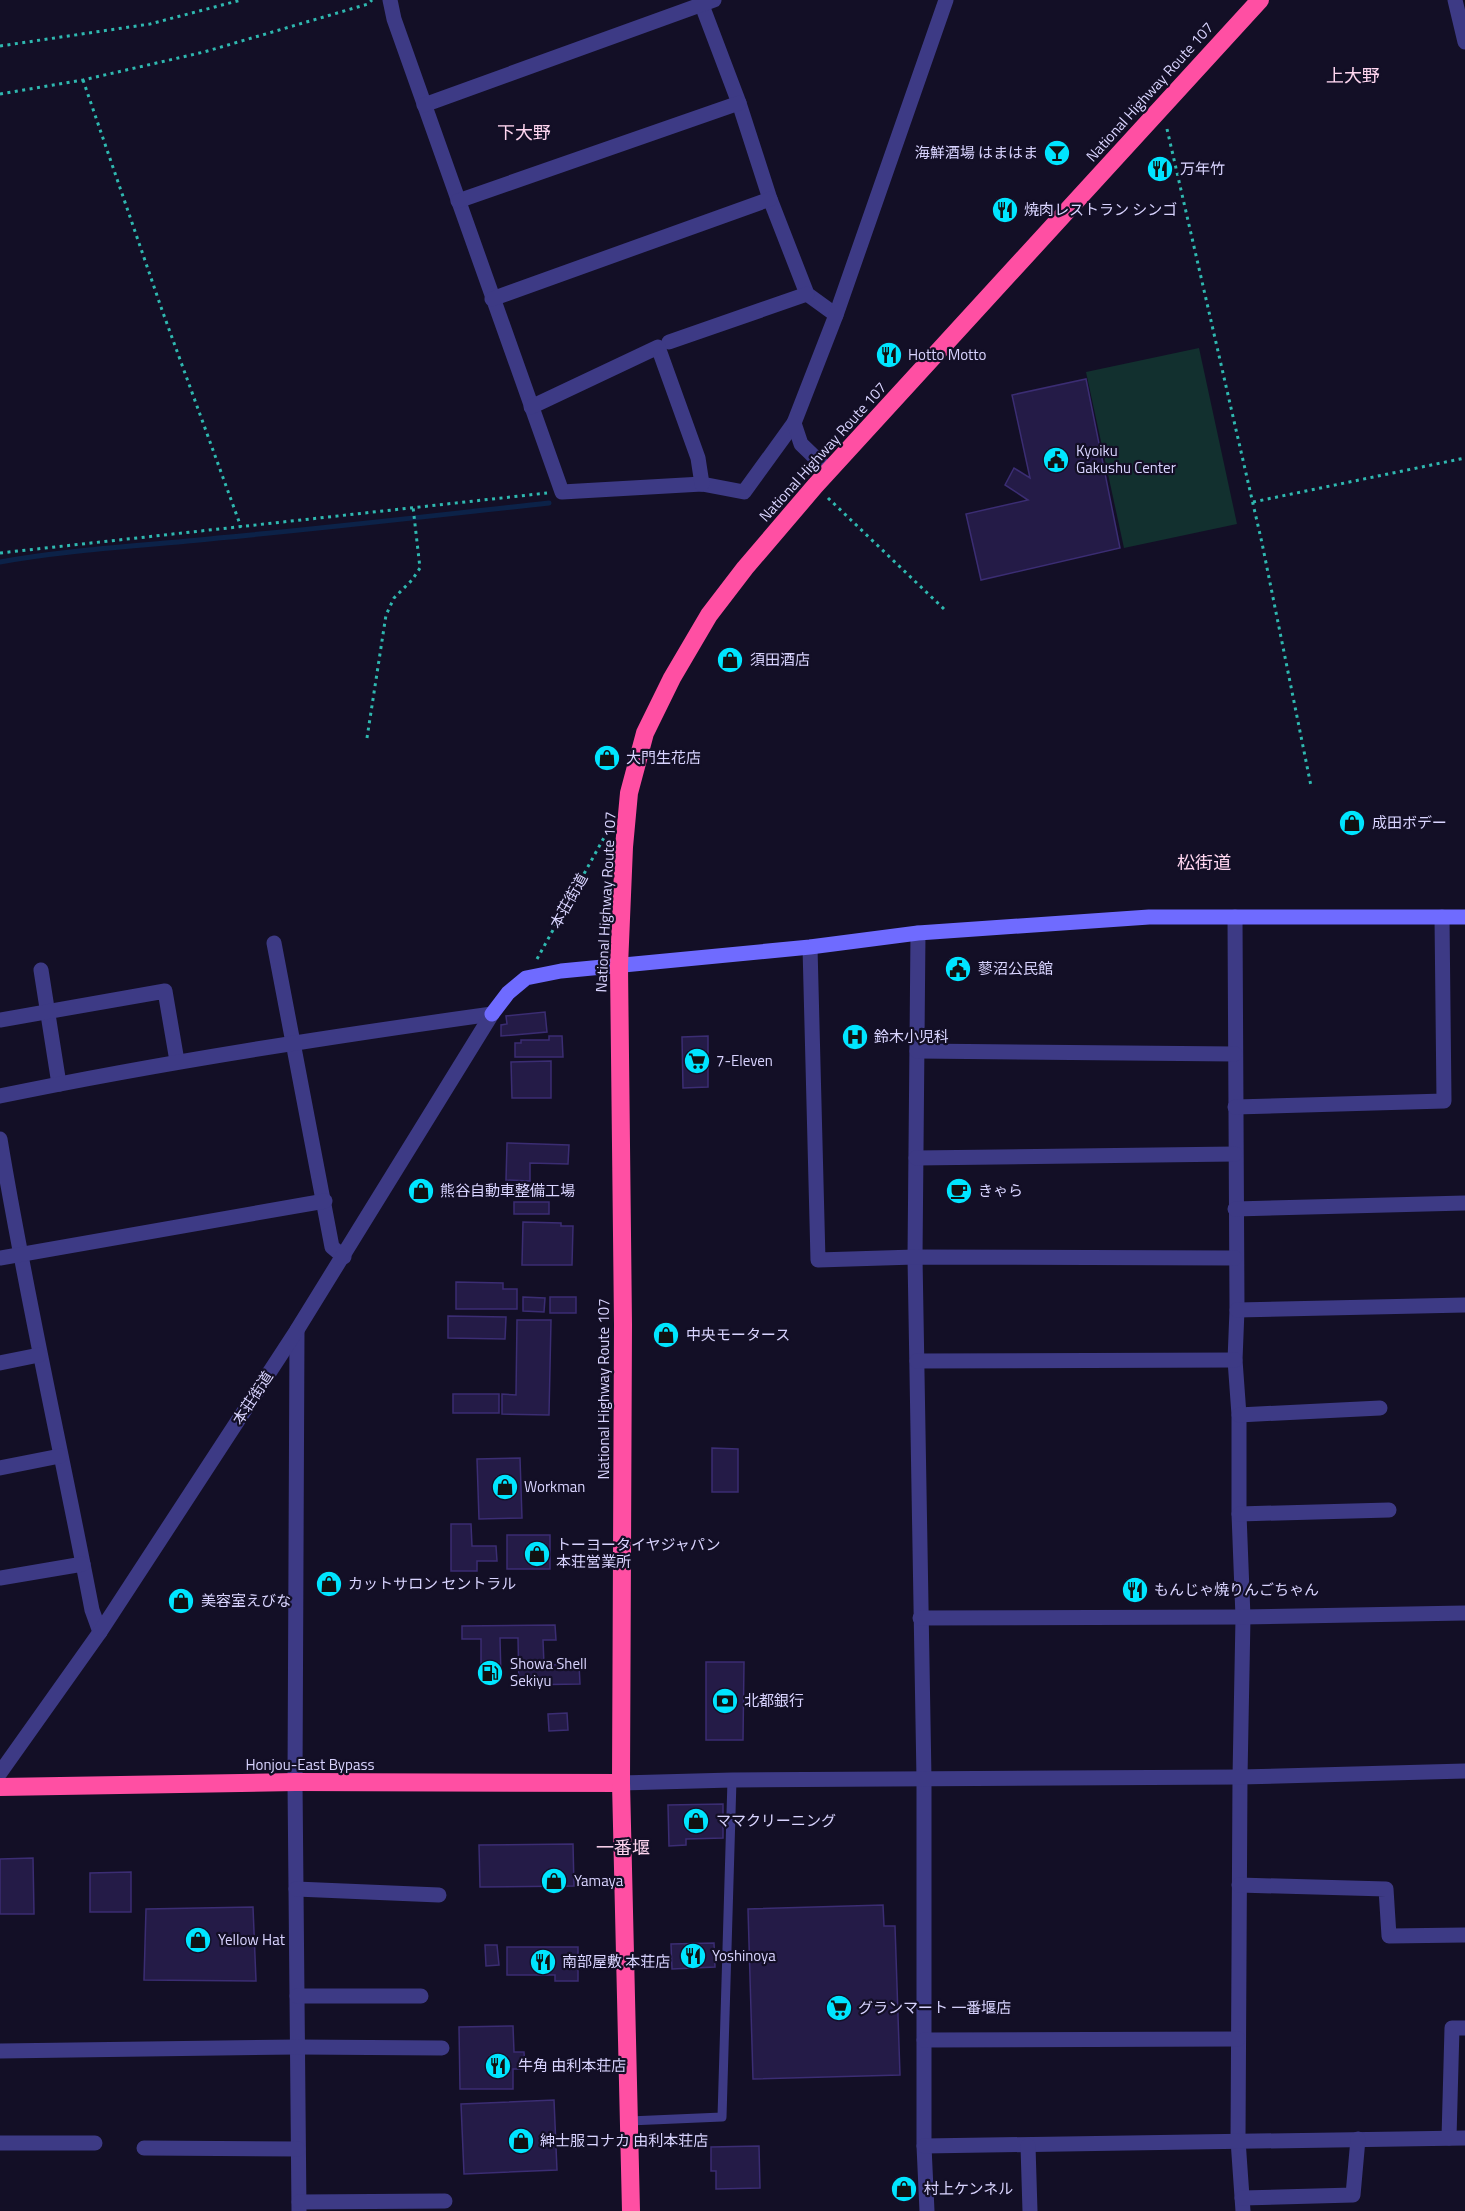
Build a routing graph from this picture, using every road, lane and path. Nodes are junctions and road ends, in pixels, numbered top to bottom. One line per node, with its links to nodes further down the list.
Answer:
1 (241, 0): 9 (path)
2 (372, 0): 10 (path)
3 (390, 0): 13 (street)
4 (946, 0): 19 (street)
5 (1260, 0): 14 (highway, National Highway Route 107)
6 (1455, 0): 8 (street)
7 (705, 1): 12 (street); 13 (street)
8 (1465, 42)
9 (0, 46)
10 (83, 80): 11 (path); 30 (path)
11 (0, 94)
12 (739, 103): 15 (street); 16 (street)
13 (424, 105): 16 (street)
14 (1161, 107): 24 (highway, National Highway Route 107); 28 (path)
15 (770, 199): 17 (street); 18 (street)
16 (458, 201): 18 (street)
17 (807, 294): 19 (street); 20 (street)
18 (492, 299): 21 (street)
19 (836, 315): 22 (street)
20 (669, 342)
21 (531, 407): 25 (street); 27 (street)
22 (794, 423): 24 (street); 25 (street)
23 (1465, 458): 28 (path)
24 (830, 471): 26 (highway, National Highway Route 107)
25 (702, 484): 27 (street)
26 (816, 486): 32 (path); 42 (highway, National Highway Route 107)
27 (562, 492): 29 (path)
28 (1253, 502): 34 (path)
29 (413, 507): 30 (path); 33 (path)
30 (241, 527): 31 (path)
31 (0, 553)
32 (944, 609)
33 (367, 738)
34 (1311, 786)
35 (607, 832): 44 (path, 本荘街道)
36 (1234, 917): 37 (street); 39 (street); 50 (street)
37 (1442, 917): 38 (street); 54 (street)
38 (1465, 917)
39 (918, 933): 41 (street); 49 (street)
40 (274, 943): 48 (street)
41 (810, 947): 42 (street); 63 (street)
42 (619, 966): 44 (street); 91 (highway, National Highway Route 107)
43 (41, 970): 45 (street)
44 (526, 978): 46 (street)
45 (48, 1012): 47 (street); 51 (street); 52 (street)
46 (492, 1014): 48 (street); 62 (street, 本荘街道)
47 (0, 1020)
48 (293, 1042): 51 (street); 58 (street)
49 (917, 1051): 50 (street); 57 (street)
50 (1234, 1054): 54 (street)
51 (177, 1062): 52 (street)
52 (59, 1084): 53 (street)
53 (0, 1096)
54 (1235, 1107): 56 (street)
55 (0, 1139): 61 (street)
56 (1235, 1154): 57 (street); 60 (street)
57 (916, 1158): 63 (street)
58 (325, 1201): 61 (street); 62 (street)
59 (1465, 1203): 60 (street)
60 (1234, 1209): 65 (street)
61 (19, 1254): 64 (street); 69 (street)
62 (344, 1257): 68 (street, 本荘街道)
63 (915, 1257): 65 (street); 71 (street)
64 (0, 1258)
65 (1235, 1258): 67 (street)
66 (1465, 1305): 67 (street)
67 (1237, 1310): 70 (street)
68 (297, 1330): 84 (street, 本荘街道); 90 (street)
69 (39, 1355): 72 (street); 75 (street)
70 (1235, 1360): 71 (street); 74 (street)
71 (917, 1361): 83 (street)
72 (0, 1363)
73 (1380, 1408): 74 (street)
74 (1239, 1414): 78 (street)
75 (60, 1456): 76 (street); 79 (street)
76 (0, 1468)
77 (1389, 1510): 78 (street)
78 (1239, 1514): 82 (street)
79 (83, 1564): 80 (street); 84 (street)
80 (0, 1578)
81 (1465, 1613): 82 (street)
82 (1243, 1617): 83 (street); 87 (street)
83 (920, 1618): 88 (street)
84 (100, 1632): 86 (street, 本荘街道)
85 (1465, 1771): 87 (street)
86 (0, 1773)
87 (1240, 1777): 88 (street); 93 (street)
88 (924, 1779): 89 (street); 101 (street)
89 (732, 1780): 91 (street); 105 (lane)
90 (295, 1782): 91 (highway, Honjou-East Bypass); 92 (highway, Honjou-East Bypass); 94 (street)
91 (621, 1783): 105 (highway, National Highway Route 107)
92 (0, 1787)
93 (1239, 1885): 96 (street); 100 (street)
94 (296, 1889): 95 (street); 97 (street)
95 (439, 1895)
96 (1465, 1935)
97 (297, 1996): 98 (street); 102 (street)
98 (421, 1996)
99 (1465, 2028): 106 (street)
100 (1238, 2039): 101 (street); 109 (street)
101 (924, 2040): 112 (street)
102 (297, 2047): 103 (street); 104 (street); 115 (street)
103 (442, 2048)
104 (0, 2051)
105 (629, 2121): 119 (highway, National Highway Route 107)
106 (1449, 2138): 107 (street); 108 (street)
107 (1465, 2138)
108 (1358, 2139): 109 (street); 117 (street)
109 (1238, 2140): 113 (street); 117 (street)
110 (0, 2143): 111 (street)
111 (95, 2144)
112 (924, 2146): 113 (street); 120 (street)
113 (1028, 2146): 121 (street)
114 (144, 2148): 115 (street)
115 (298, 2149): 118 (street)
116 (445, 2200): 118 (street)
117 (1242, 2205)
118 (299, 2207)
119 (631, 2211)
120 (927, 2211)
121 (1030, 2211)

